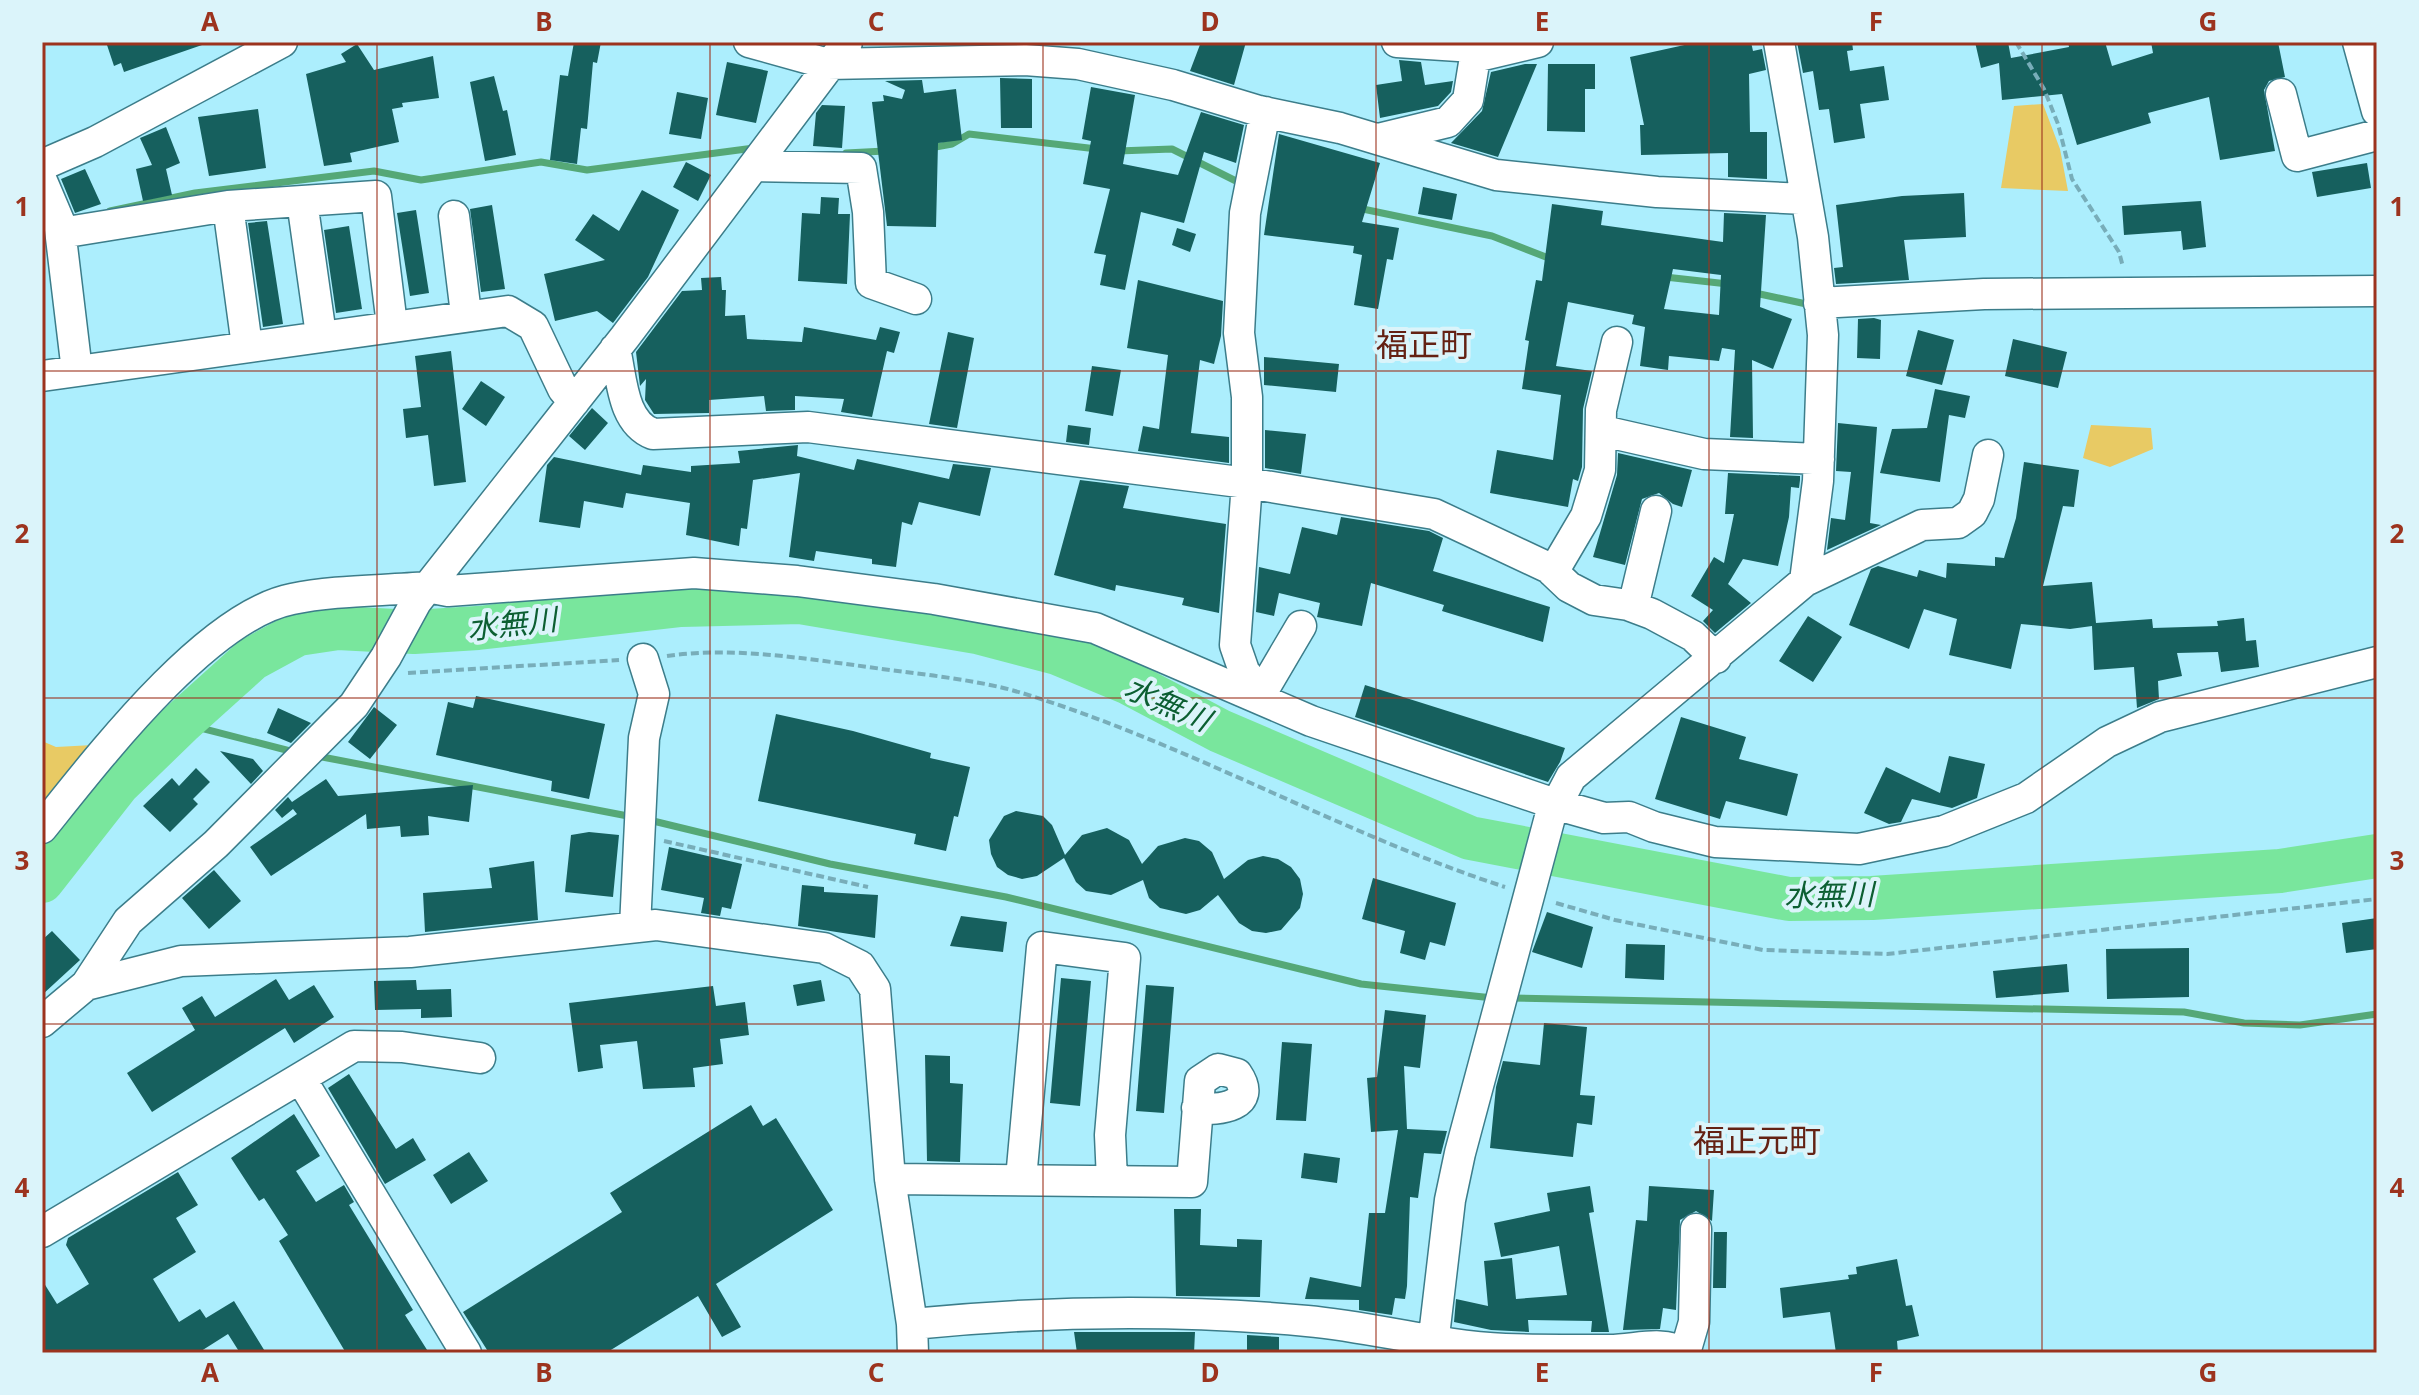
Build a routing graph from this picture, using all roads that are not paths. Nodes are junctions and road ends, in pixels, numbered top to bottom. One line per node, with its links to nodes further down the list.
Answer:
1 (282, 42): 15 (street)
2 (749, 42): 9 (street)
3 (1397, 42): 7 (street)
4 (1538, 42): 7 (street)
5 (1779, 42): 18 (street)
6 (2358, 42): 11 (street)
7 (1474, 48): 14 (street)
8 (1047, 52): 9 (street); 12 (street)
9 (837, 53): 16 (street)
10 (2281, 94): 13 (street)
11 (2377, 111)
12 (1265, 112): 14 (street); 38 (street)
13 (2377, 135)
14 (1375, 140): 18 (street)
15 (42, 165)
16 (754, 166): 24 (street); 31 (street)
17 (42, 181): 22 (street)
18 (1805, 199): 25 (street)
19 (302, 201): 20 (street); 27 (street); 28 (street)
20 (228, 206): 22 (street); 30 (street)
21 (454, 216): 26 (street)
22 (61, 233): 32 (street)
23 (2377, 291): 25 (street)
24 (916, 299)
25 (1819, 303): 37 (street)
26 (466, 314): 27 (street); 34 (street)
27 (392, 325): 28 (street)
28 (321, 335): 30 (street)
29 (1617, 342): 35 (street)
30 (247, 346): 32 (street)
31 (615, 349): 34 (street); 38 (street)
32 (77, 371): 33 (street)
33 (42, 376)
34 (574, 402): 42 (street)
35 (1603, 431): 37 (street); 40 (street)
36 (1988, 455): 41 (street)
37 (1819, 459): 41 (street)
38 (1247, 483): 40 (street); 48 (street)
39 (1656, 511): 43 (street)
40 (1553, 572): 43 (street)
41 (1805, 581): 45 (street)
42 (421, 594): 48 (street); 50 (street); 52 (street)
43 (1633, 607): 45 (street)
44 (1301, 626): 48 (street)
45 (1716, 658): 49 (street)
46 (643, 659): 51 (street)
47 (2377, 662): 49 (street)
48 (1263, 697): 49 (street)
49 (1554, 811): 63 (street)
50 (42, 828)
51 (635, 927): 52 (street); 57 (street)
52 (86, 985): 53 (street)
53 (42, 1022)
54 (480, 1058): 55 (street)
55 (301, 1079): 61 (street); 64 (street)
56 (1197, 1108): 59 (street)
57 (890, 1179): 58 (street); 62 (street)
58 (1021, 1179): 59 (street); 59 (street)
59 (1112, 1180)
60 (1696, 1229): 65 (street)
61 (42, 1232)
62 (913, 1339): 63 (street)
63 (1433, 1348): 65 (street)
64 (466, 1353)
65 (1685, 1353)

